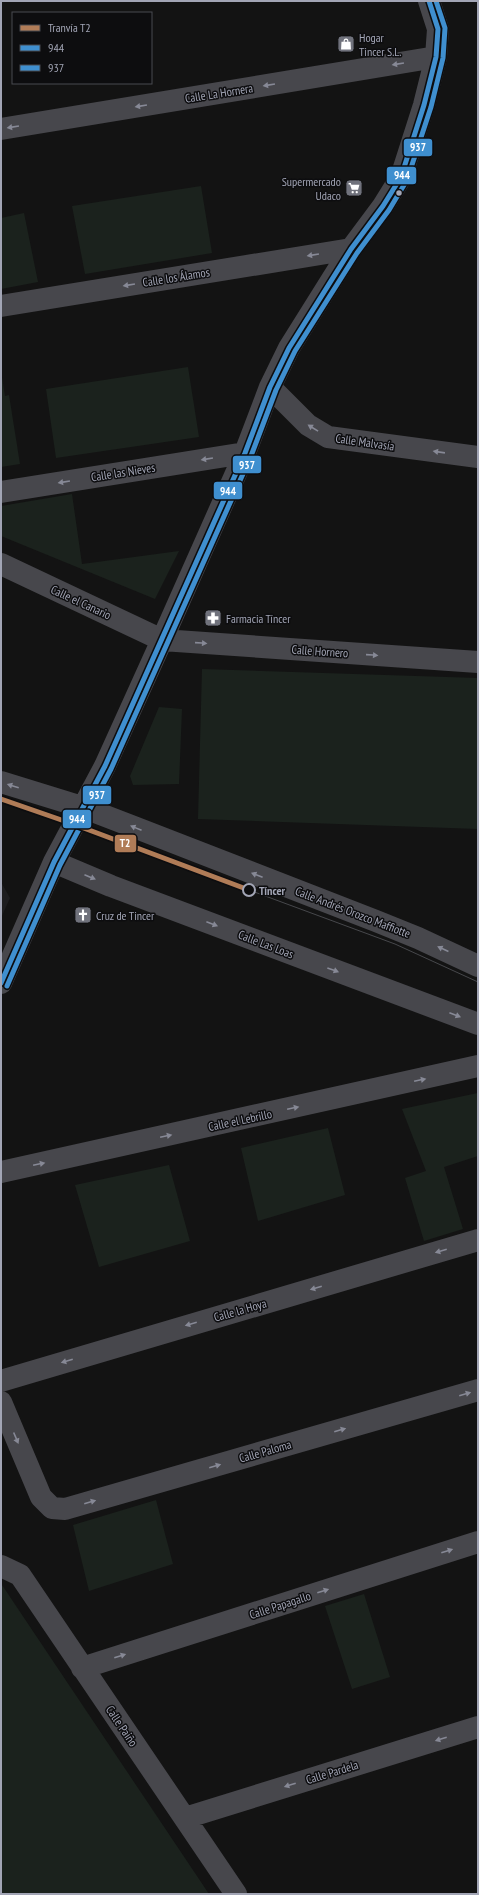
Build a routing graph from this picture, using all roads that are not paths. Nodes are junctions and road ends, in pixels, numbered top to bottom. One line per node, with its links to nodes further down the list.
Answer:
1 (437, 4): 2 (street)
2 (436, 57): 3 (street, Calle La Hornera, one-way to 3); 4 (street)
3 (1, 129)
4 (351, 249): 5 (street, Calle los Álamos, one-way to 5); 6 (street)
5 (1, 306)
6 (270, 387): 7 (street); 8 (street, Calle Malvasía, one-way to 6)
7 (245, 453): 9 (street, Calle las Nieves, one-way to 9); 11 (street)
8 (478, 457)
9 (1, 492)
10 (1, 564): 11 (street, Calle el Canario)
11 (162, 640): 12 (street, Calle Hornero, one-way to 12); 14 (street)
12 (478, 662)
13 (1, 782): 14 (street, Calle Andrés Orozco Maffiotte, one-way to 13)
14 (82, 807): 15 (street); 16 (street, Calle Andrés Orozco Maffiotte, one-way to 14)
15 (54, 862): 17 (street); 18 (street, Calle Las Loas, one-way to 18)
16 (478, 966)
17 (1, 983)
18 (478, 1024)
19 (478, 1066): 20 (street, Calle el Lebrillo, one-way to 19)
20 (1, 1172)
21 (478, 1240): 22 (street, Calle la Hoya, one-way to 22)
22 (1, 1381)
23 (478, 1390): 24 (street, Calle Paloma, one-way to 23)
24 (1, 1402)
25 (478, 1542): 27 (street, Calle Papagallo, one-way to 25)
26 (1, 1566): 27 (street, Calle Paiño)
27 (82, 1668): 29 (street, Calle Paiño)
28 (478, 1727): 29 (street, Calle Pardela, one-way to 29)
29 (185, 1818): 30 (street, Calle Paiño)
30 (236, 1894)

